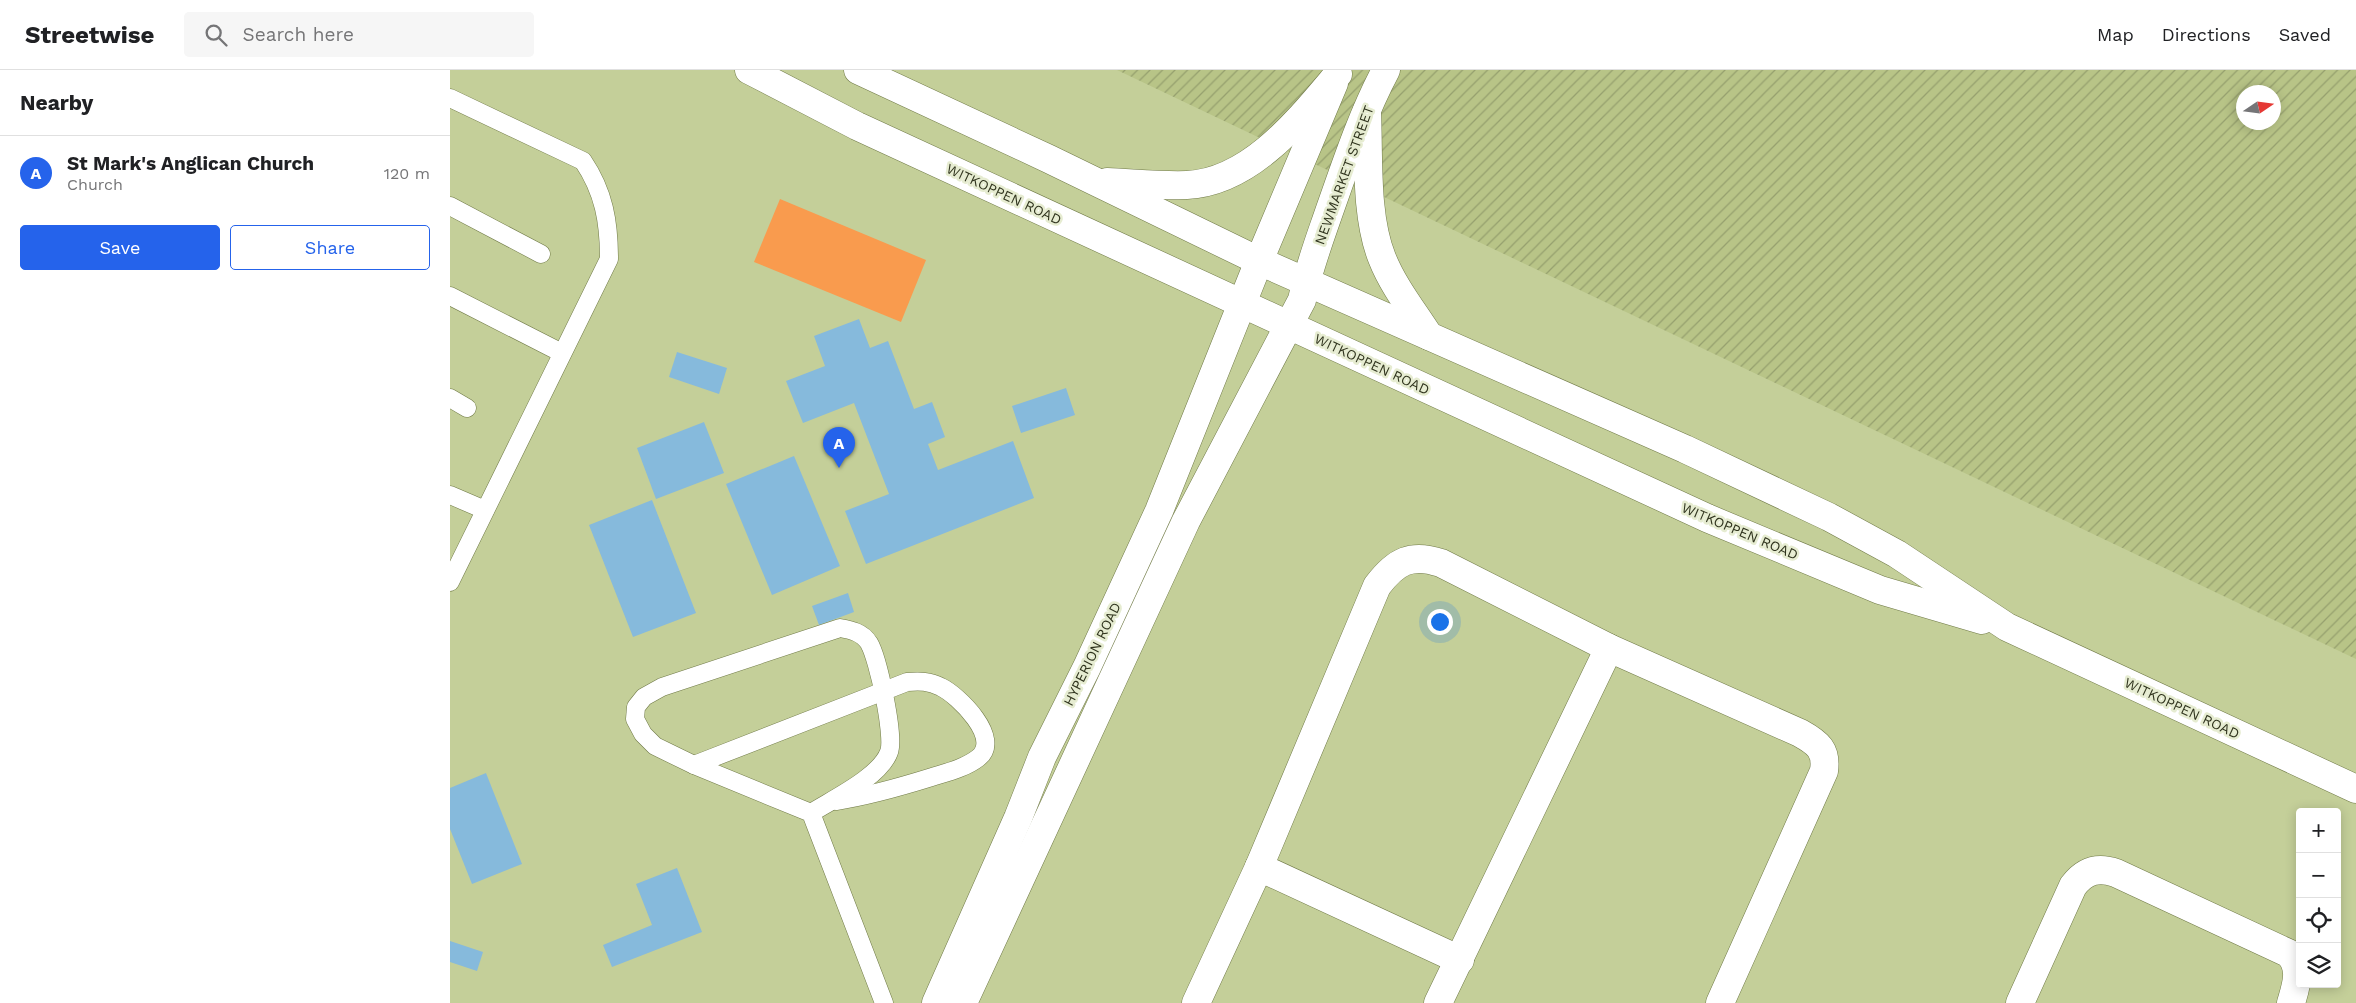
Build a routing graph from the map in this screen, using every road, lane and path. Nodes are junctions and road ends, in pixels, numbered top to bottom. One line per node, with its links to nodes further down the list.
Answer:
1 (749, 70): 13 (street, WITKOPPEN ROAD)
2 (858, 70): 7 (street, WITKOPPEN ROAD)
3 (1386, 70): 6 (street, NEWMARKET STREET)
4 (1339, 72): 7 (street); 10 (street)
5 (450, 98): 16 (lane)
6 (1367, 111): 11 (street, NEWMARKET STREET); 15 (street)
7 (1095, 181): 10 (street, WITKOPPEN ROAD)
8 (450, 206): 9 (lane)
9 (541, 254)
10 (1258, 261): 11 (street, WITKOPPEN ROAD); 13 (street, HYPERION ROAD)
11 (1305, 281): 14 (street, NEWMARKET STREET); 15 (street, WITKOPPEN ROAD)
12 (450, 296): 16 (lane)
13 (1242, 303): 14 (street, WITKOPPEN ROAD); 32 (street, HYPERION ROAD)
14 (1289, 326): 22 (street, WITKOPPEN ROAD); 33 (street, HYPERION ROAD)
15 (1429, 336): 22 (street, WITKOPPEN ROAD)
16 (562, 353): 20 (lane)
17 (450, 398): 18 (lane)
18 (467, 408)
19 (450, 495): 20 (lane)
20 (485, 510): 21 (lane)
21 (450, 582)
22 (2007, 627): 26 (street, WITKOPPEN ROAD)
23 (1609, 648): 29 (street); 30 (street); 36 (street)
24 (884, 690): 25 (lane); 25 (lane); 27 (lane); 27 (lane)
25 (694, 765): 28 (lane)
26 (2356, 789)
27 (828, 802): 28 (lane)
28 (811, 813): 31 (lane)
29 (1259, 867): 30 (street); 34 (street)
30 (1460, 960): 35 (street)
31 (884, 1003)
32 (936, 1003)
33 (962, 1003)
34 (1196, 1003)
35 (1438, 1003)
36 (1720, 1003)
37 (2020, 1003): 38 (street)
38 (2292, 1003)

